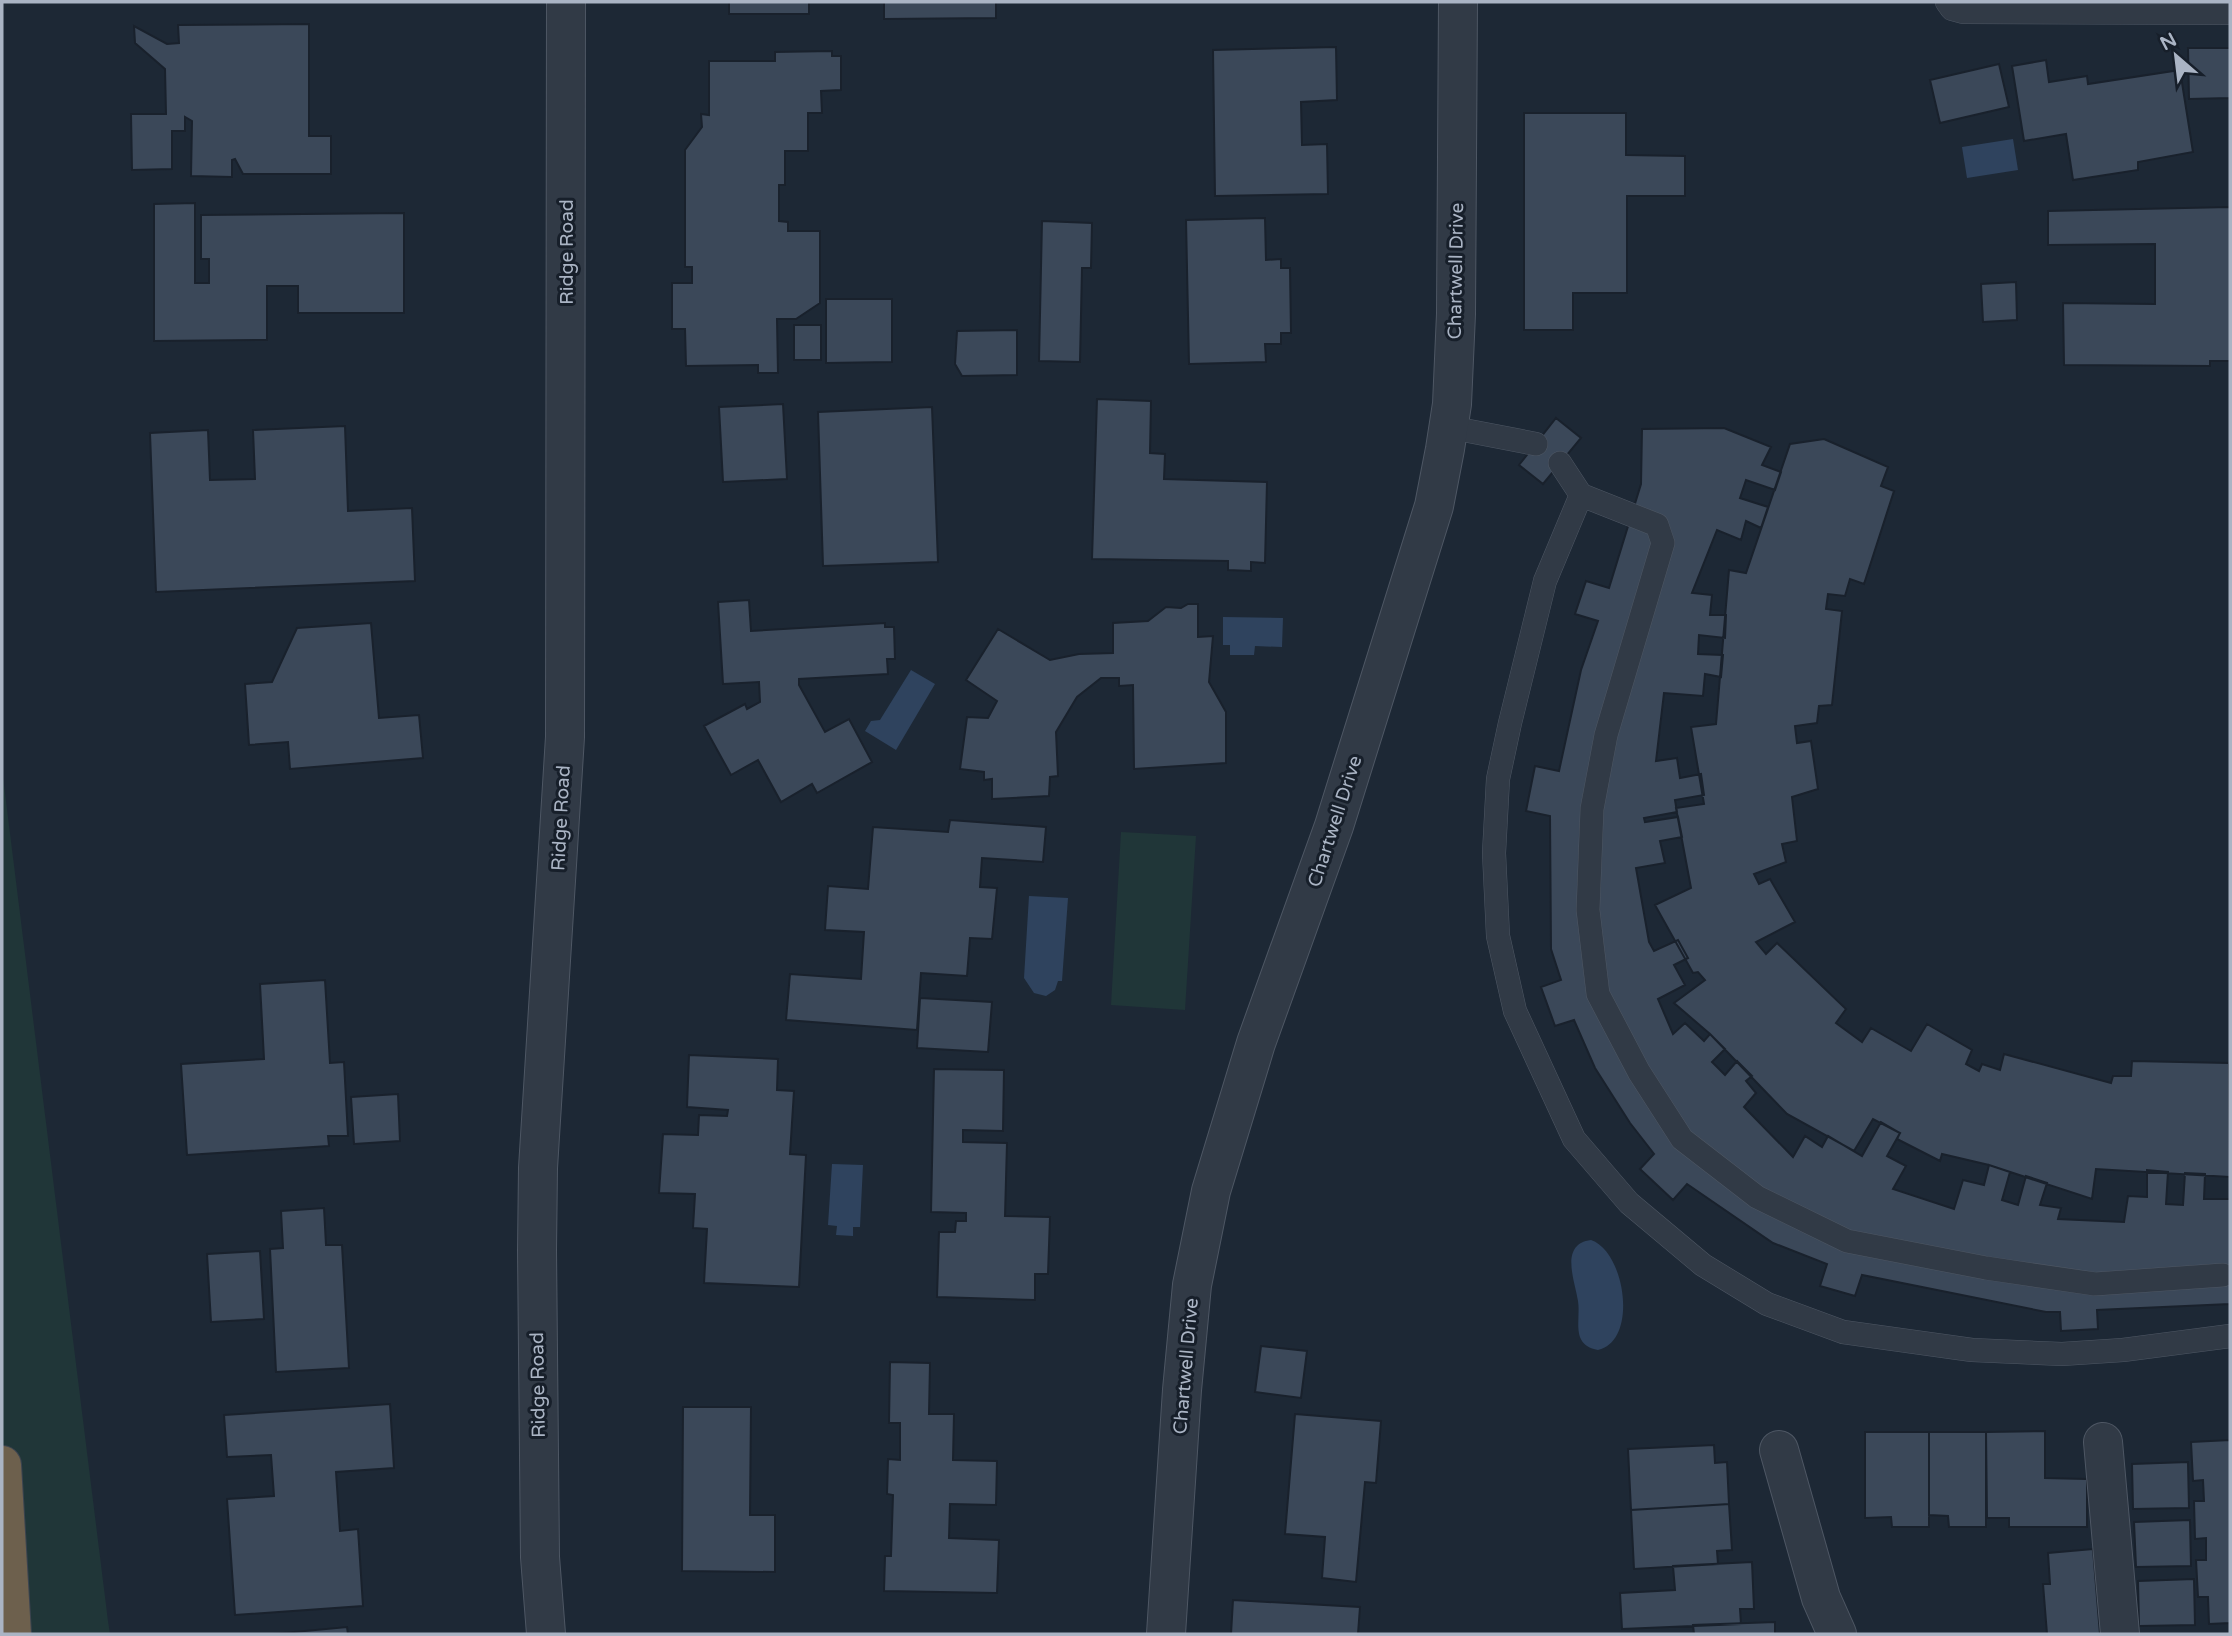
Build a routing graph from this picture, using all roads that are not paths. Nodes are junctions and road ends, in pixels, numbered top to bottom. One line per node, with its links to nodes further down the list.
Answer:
1 (566, 2): 15 (street, Ridge Road)
2 (1458, 2): 5 (street, Chartwell Drive)
3 (1947, 2): 4 (lane)
4 (2230, 13)
5 (1448, 427): 6 (lane); 16 (street, Chartwell Drive)
6 (1536, 444)
7 (1560, 463): 8 (lane)
8 (1581, 495): 9 (lane); 10 (lane)
9 (2223, 1275)
10 (2230, 1336)
11 (2103, 1442): 18 (street)
12 (1779, 1450): 17 (street)
13 (2, 1465): 14 (highway)
14 (12, 1634)
15 (545, 1634)
16 (1167, 1634)
17 (1837, 1634)
18 (2120, 1634)

